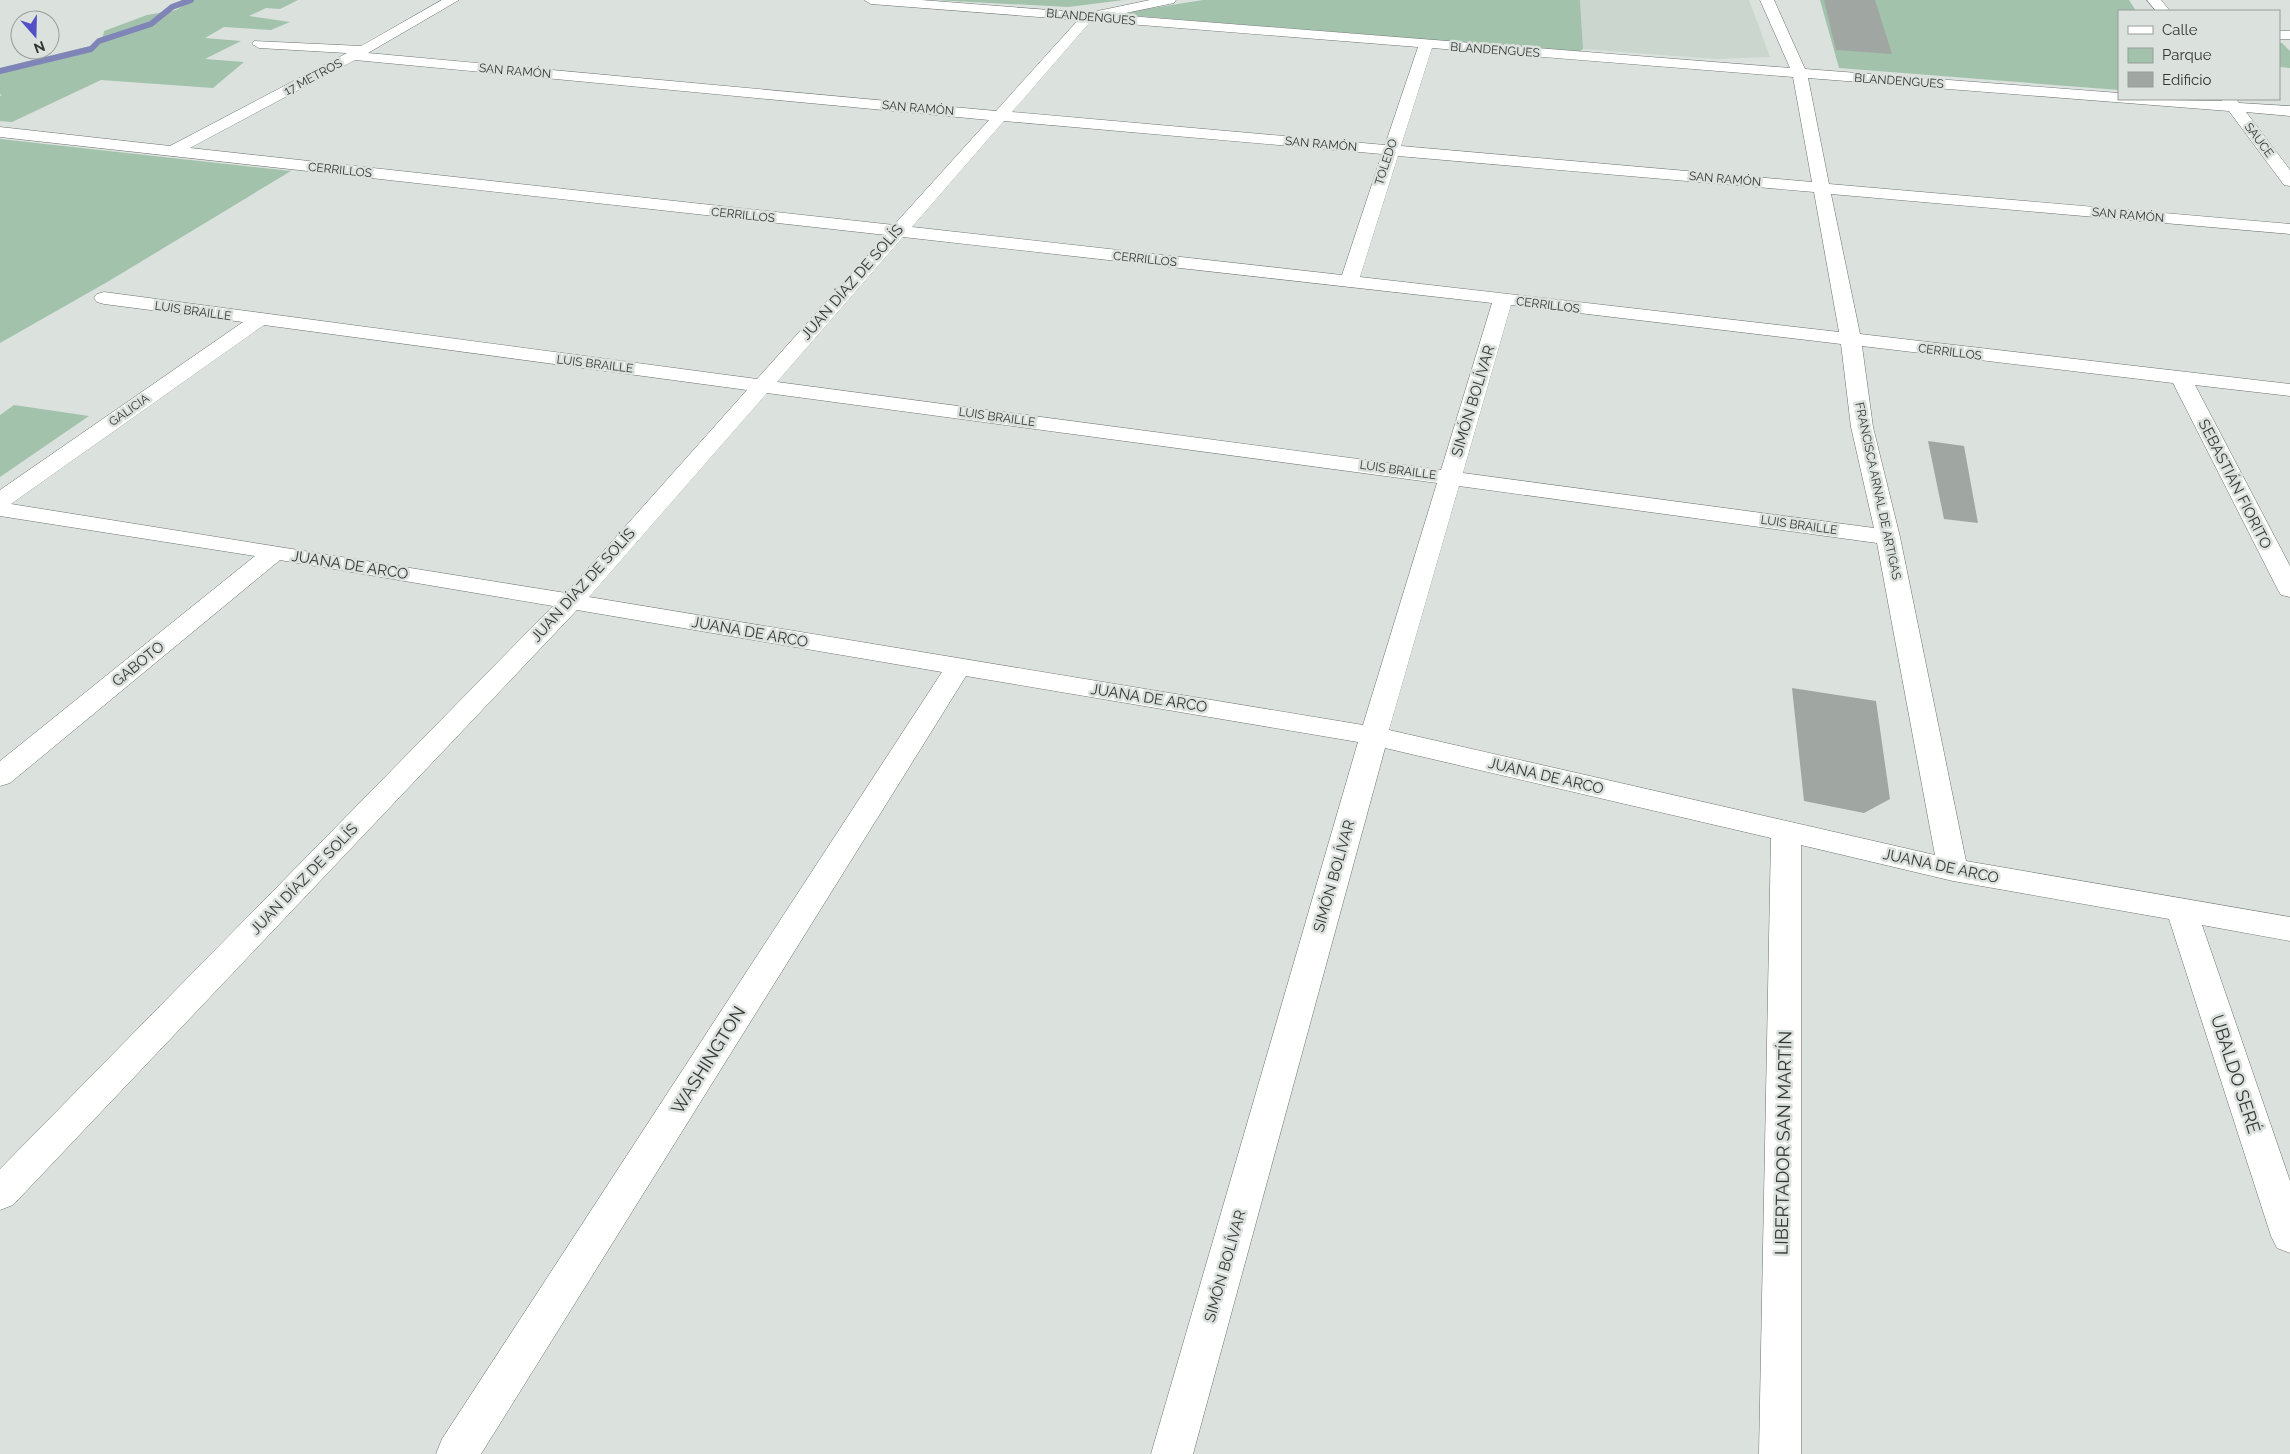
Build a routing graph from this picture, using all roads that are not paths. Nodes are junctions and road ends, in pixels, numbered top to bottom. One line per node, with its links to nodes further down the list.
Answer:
1 (452, 0): 10 (street, 17 METROS)
2 (872, 0): 7 (street, BLANDENGUES)
3 (1169, 0): 7 (street)
4 (1767, 0): 11 (street, FRANCISCA ARNAL DE ARTIGAS)
5 (2154, 0): 6 (street)
6 (2162, 10)
7 (1088, 17): 9 (street, BLANDENGUES); 16 (street, JUAN DÍAZ DE SOLÍS)
8 (258, 44): 10 (street, SAN RAMÓN)
9 (1426, 45): 11 (street, BLANDENGUES); 18 (street, TOLEDO)
10 (358, 53): 16 (street, SAN RAMÓN); 19 (street, 17 METROS)
11 (1800, 74): 12 (street, BLANDENGUES); 21 (street, FRANCISCA ARNAL DE ARTIGAS)
12 (2118, 98)
13 (2155, 100): 14 (street)
14 (2231, 103): 15 (street); 20 (street, SAUCE)
15 (2290, 111)
16 (999, 116): 18 (street, SAN RAMÓN); 23 (street, JUAN DÍAZ DE SOLÍS)
17 (0, 132): 19 (street, CERRILLOS)
18 (1390, 150): 21 (street, SAN RAMÓN); 24 (street, TOLEDO)
19 (172, 151): 23 (street, CERRILLOS)
20 (2290, 182)
21 (1822, 187): 22 (street, SAN RAMÓN); 28 (street, FRANCISCA ARNAL DE ARTIGAS)
22 (2290, 229)
23 (896, 232): 24 (street, CERRILLOS); 30 (street, JUAN DÍAZ DE SOLÍS)
24 (1349, 280): 26 (street, CERRILLOS)
25 (104, 298): 27 (street, LUIS BRAILLE)
26 (1503, 300): 28 (street, CERRILLOS); 32 (street, SIMÓN BOLÍVAR)
27 (259, 320): 30 (street, LUIS BRAILLE); 33 (street, GALICIA)
28 (1851, 340): 29 (street, CERRILLOS); 34 (street, FRANCISCA ARNAL DE ARTIGAS)
29 (2181, 378): 31 (street, CERRILLOS); 36 (street, SEBASTIÁN FIORITO)
30 (761, 385): 32 (street, LUIS BRAILLE); 37 (street, JUAN DÍAZ DE SOLÍS)
31 (2290, 390)
32 (1450, 477): 34 (street, LUIS BRAILLE); 39 (street, SIMÓN BOLÍVAR)
33 (1, 508): 35 (street, JUANA DE ARCO)
34 (1888, 537): 42 (street, FRANCISCA ARNAL DE ARTIGAS)
35 (275, 552): 37 (street, JUANA DE ARCO); 40 (street, GABOTO)
36 (2290, 590)
37 (570, 602): 38 (street, JUANA DE ARCO); 45 (street, JUAN DÍAZ DE SOLÍS)
38 (959, 667): 39 (street, JUANA DE ARCO); 47 (street, WASHINGTON)
39 (1374, 736): 41 (street, JUANA DE ARCO); 48 (street, SIMÓN BOLÍVAR)
40 (0, 776)
41 (1786, 831): 42 (street, JUANA DE ARCO); 49 (street, LIBERTADOR SAN MARTÍN)
42 (1953, 870): 43 (street, JUANA DE ARCO)
43 (2182, 911): 44 (street, JUANA DE ARCO); 46 (street, UBALDO SERÉ)
44 (2290, 928)
45 (0, 1194)
46 (2290, 1236)
47 (458, 1454)
48 (1172, 1454)
49 (1780, 1454)

